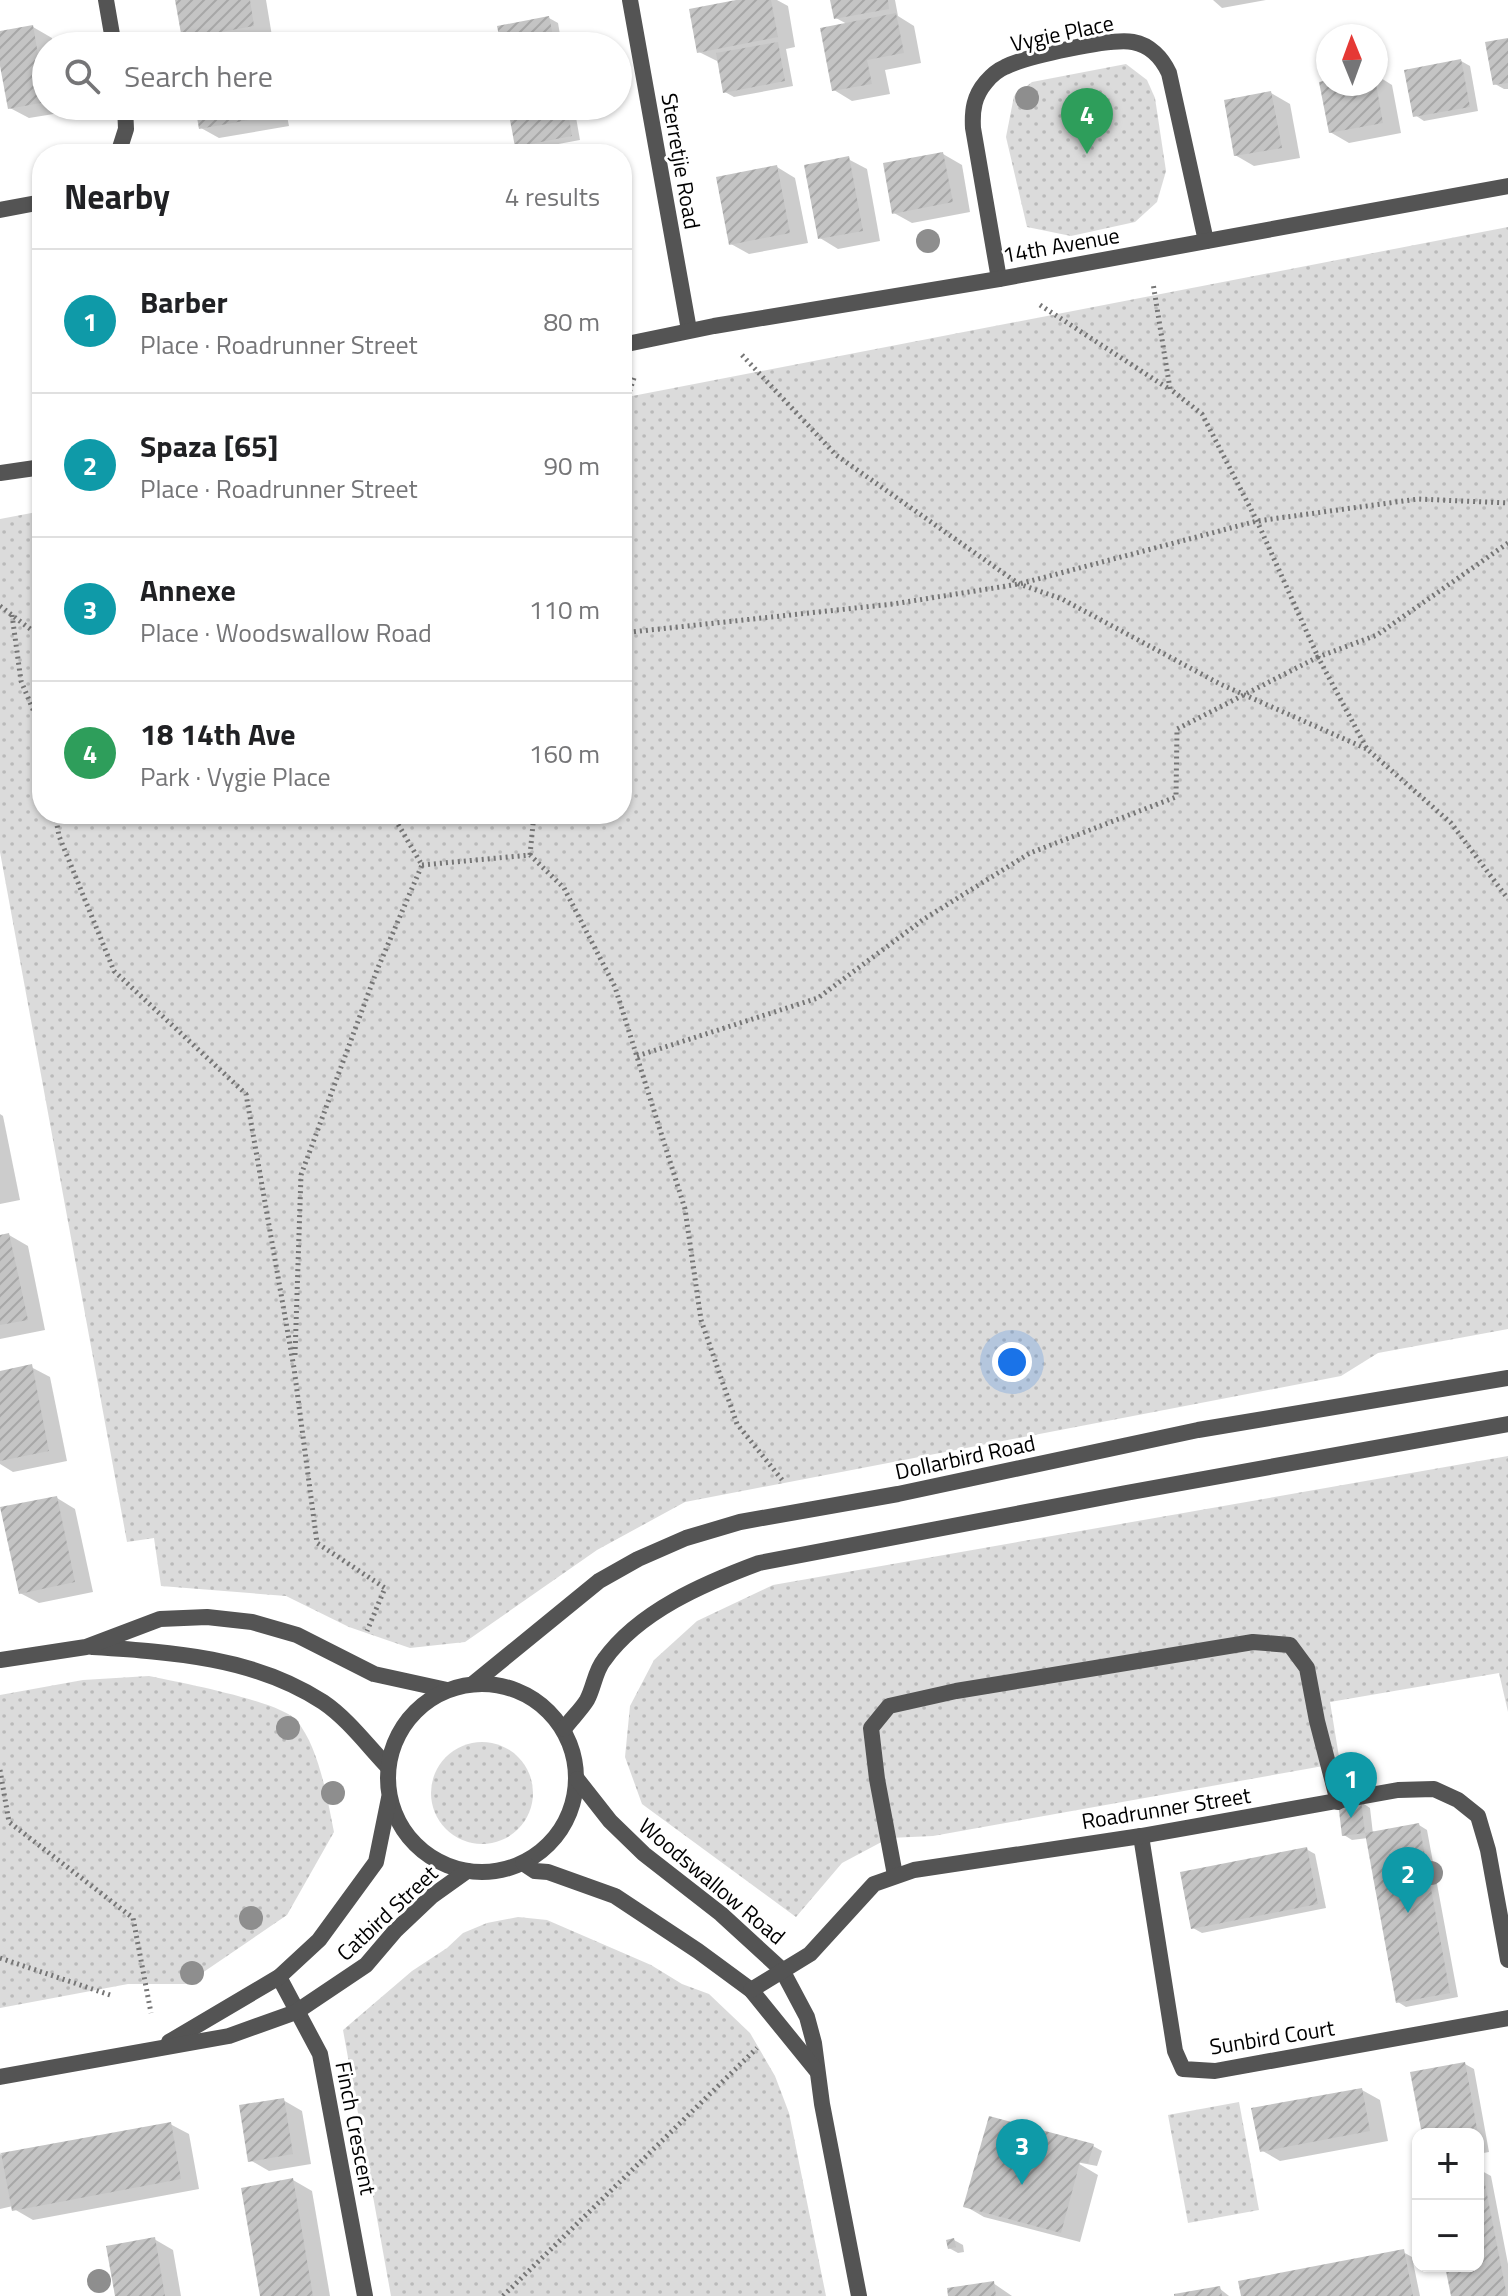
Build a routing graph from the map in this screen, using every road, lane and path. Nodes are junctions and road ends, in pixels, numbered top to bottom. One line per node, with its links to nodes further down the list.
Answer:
1 (106, 0): 3 (street)
2 (630, 0): 13 (street, Sterretjie Road)
3 (112, 32)
4 (126, 120): 5 (street)
5 (121, 144)
6 (1508, 186): 9 (street, 14th Avenue)
7 (32, 204): 8 (street)
8 (0, 210)
9 (1206, 241): 10 (street, 14th Avenue); 11 (street, Vygie Place)
10 (1148, 252): 11 (street, 14th Avenue); 15 (path)
11 (999, 279): 12 (street, 14th Avenue); 15 (path)
12 (714, 326): 13 (street, 14th Avenue); 21 (path)
13 (689, 330): 14 (street, 14th Avenue)
14 (632, 343)
15 (1170, 389): 19 (path)
16 (32, 468): 17 (street)
17 (0, 473)
18 (1508, 503): 19 (path)
19 (1257, 521): 21 (path); 26 (path)
20 (1508, 543): 26 (path)
21 (1019, 584): 25 (path); 27 (path)
22 (0, 606): 23 (path)
23 (12, 615): 24 (path); 28 (path)
24 (32, 630)
25 (632, 632)
26 (1318, 657): 27 (path); 29 (path)
27 (1244, 695): 29 (path); 36 (path)
28 (32, 702)
29 (1367, 749): 35 (path)
30 (57, 824): 37 (path)
31 (398, 824): 34 (path)
32 (533, 824): 33 (path)
33 (530, 855): 34 (path); 36 (path)
34 (422, 865): 37 (path)
35 (1508, 899)
36 (637, 1056): 40 (path)
37 (294, 1368): 41 (path)
38 (1508, 1378): 40 (street, Dollarbird Road)
39 (1508, 1424): 46 (street)
40 (812, 1510): 44 (street, Dollarbird Road)
41 (362, 1643)
42 (86, 1647): 43 (street); 45 (street); 47 (street)
43 (0, 1660)
44 (474, 1683): 45 (street); 46 (street)
45 (447, 1690): 47 (street)
46 (564, 1729): 49 (street)
47 (388, 1767): 50 (street)
48 (0, 1770): 65 (path)
49 (577, 1779): 53 (street); 58 (street, Woodswallow Road)
50 (389, 1798): 54 (street); 59 (street, Catbird Street)
51 (1338, 1802): 52 (street, Roadrunner Street); 55 (street); 57 (street, Roadrunner Street)
52 (1141, 1836): 55 (street, Roadrunner Street); 63 (street, Sunbird Court)
53 (523, 1863): 54 (street); 60 (street, Woodswallow Road)
54 (467, 1871): 62 (street, Catbird Street)
55 (895, 1875): 58 (street, Roadrunner Street)
56 (0, 1958): 61 (path)
57 (1508, 1960)
58 (782, 1970): 60 (street, Roadrunner Street); 66 (street, Woodswallow Road)
59 (279, 1977): 62 (street, Finch Crescent); 65 (street, Catbird Street)
60 (751, 1990): 64 (street, Woodswallow Road)
61 (113, 1996)
62 (296, 2012): 65 (street, Catbird Street); 68 (street, Finch Crescent)
63 (1508, 2018)
64 (780, 2025): 66 (street, Woodswallow Road); 69 (path)
65 (157, 2049): 67 (street, Catbird Street)
66 (816, 2070): 70 (street, Woodswallow Road)
67 (0, 2077)
68 (365, 2296)
69 (503, 2296)
70 (859, 2296)

